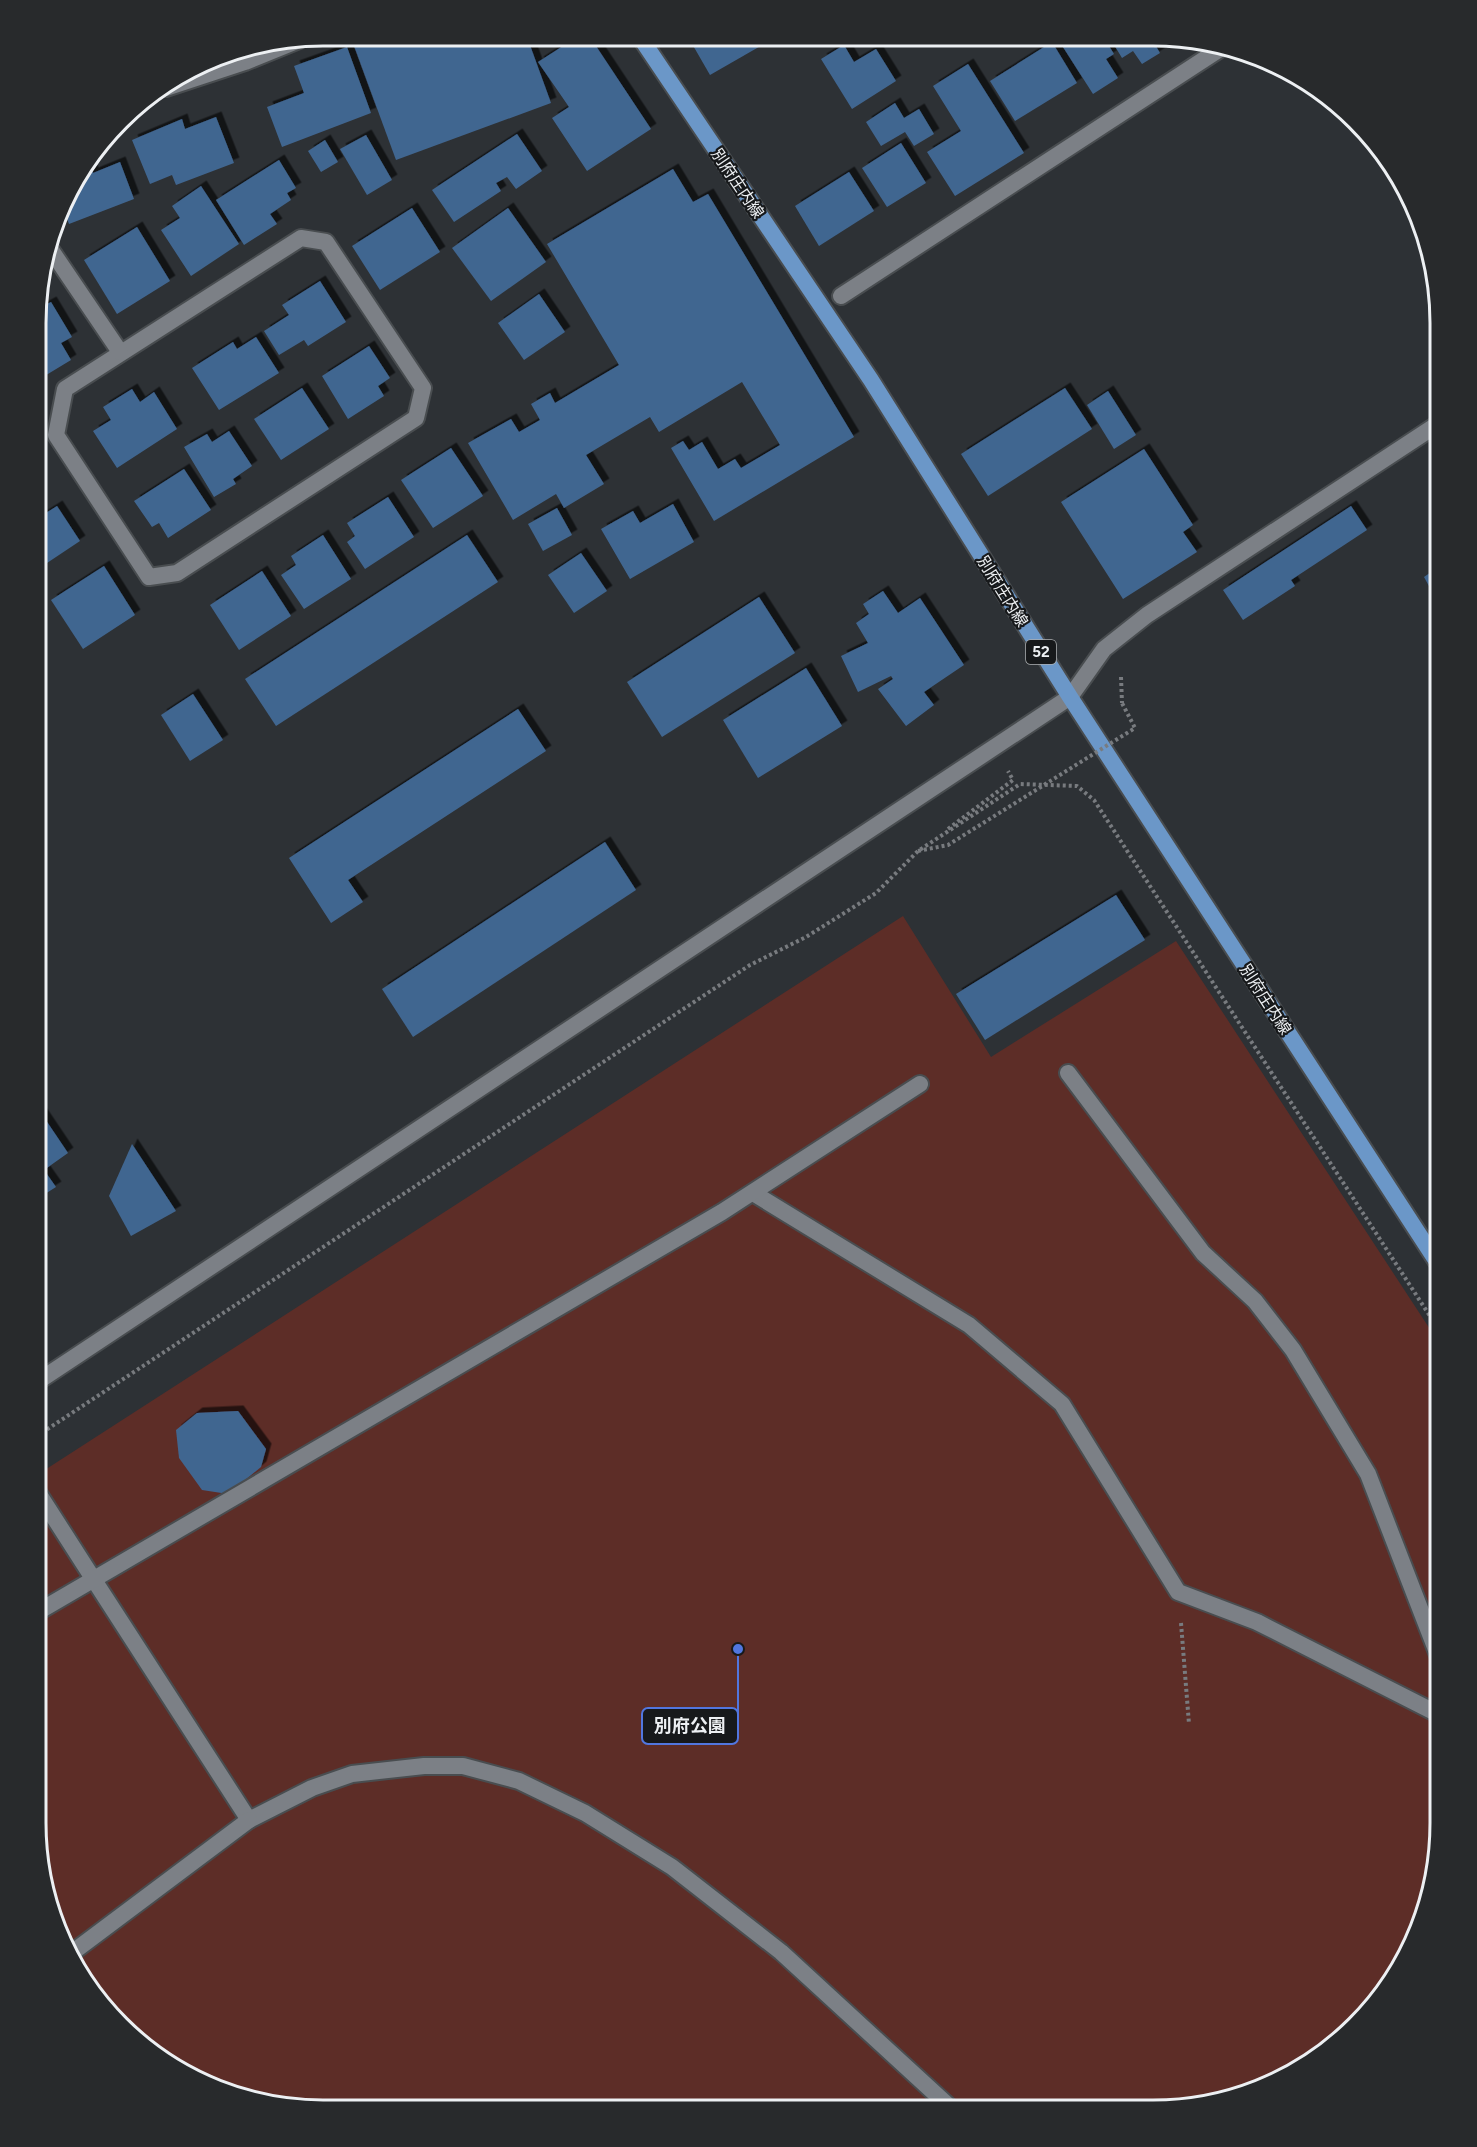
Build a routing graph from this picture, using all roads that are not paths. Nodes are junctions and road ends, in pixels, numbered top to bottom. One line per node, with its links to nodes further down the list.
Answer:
1 (646, 46): 9 (main road, 別府庄内線 / 52)
2 (270, 52): 4 (street)
3 (1213, 53): 6 (street)
4 (195, 79)
5 (55, 256): 7 (street)
6 (841, 296)
7 (120, 352): 7 (street)
8 (1430, 429): 9 (street)
9 (1070, 697): 13 (main road, 別府庄内線 / 52); 14 (street)
10 (1068, 1072): 18 (street)
11 (920, 1084): 12 (street)
12 (753, 1192): 16 (street); 19 (street)
13 (1430, 1251)
14 (46, 1376)
15 (46, 1505): 16 (street)
16 (94, 1580): 17 (street); 20 (street)
17 (46, 1608)
18 (1430, 1634)
19 (1430, 1710)
20 (249, 1820): 21 (street); 22 (street)
21 (77, 1949)
22 (942, 2100)

